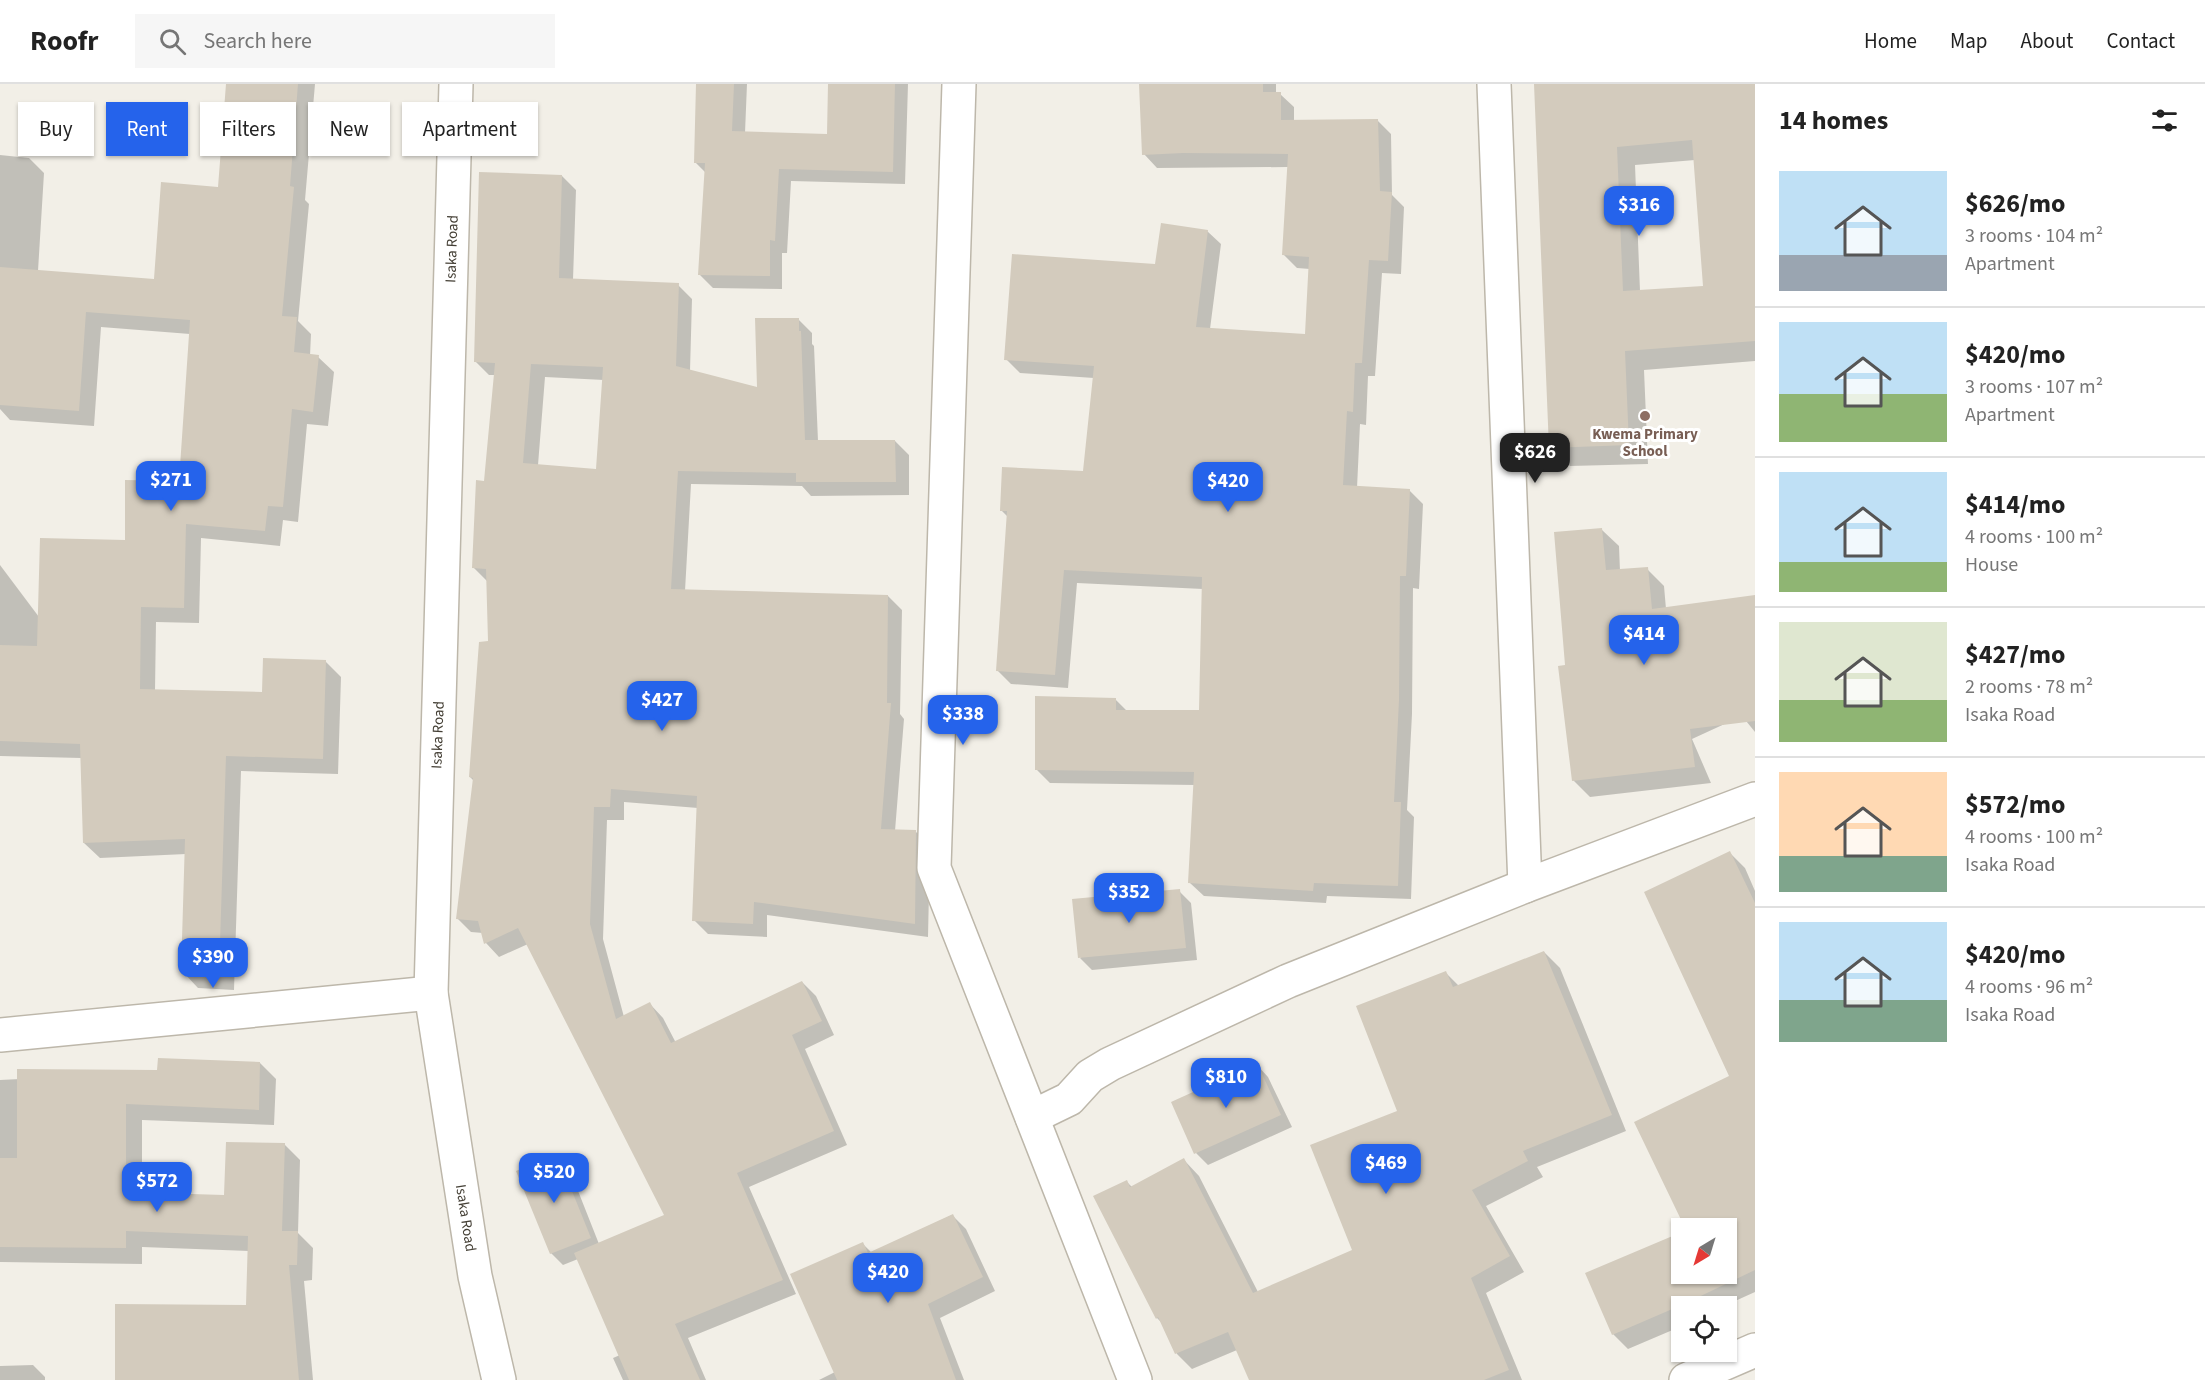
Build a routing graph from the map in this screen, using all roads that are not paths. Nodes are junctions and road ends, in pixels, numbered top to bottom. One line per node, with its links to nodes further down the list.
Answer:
1 (456, 84): 6 (street, Isaka Road)
2 (959, 84): 8 (street)
3 (1494, 84): 5 (street)
4 (1755, 799): 5 (street)
5 (1525, 886): 8 (street)
6 (431, 993): 7 (street); 10 (street, Isaka Road)
7 (0, 1035)
8 (1032, 1117): 11 (street)
9 (1755, 1350): 12 (street)
10 (499, 1380)
11 (1135, 1380)
12 (1686, 1380)

